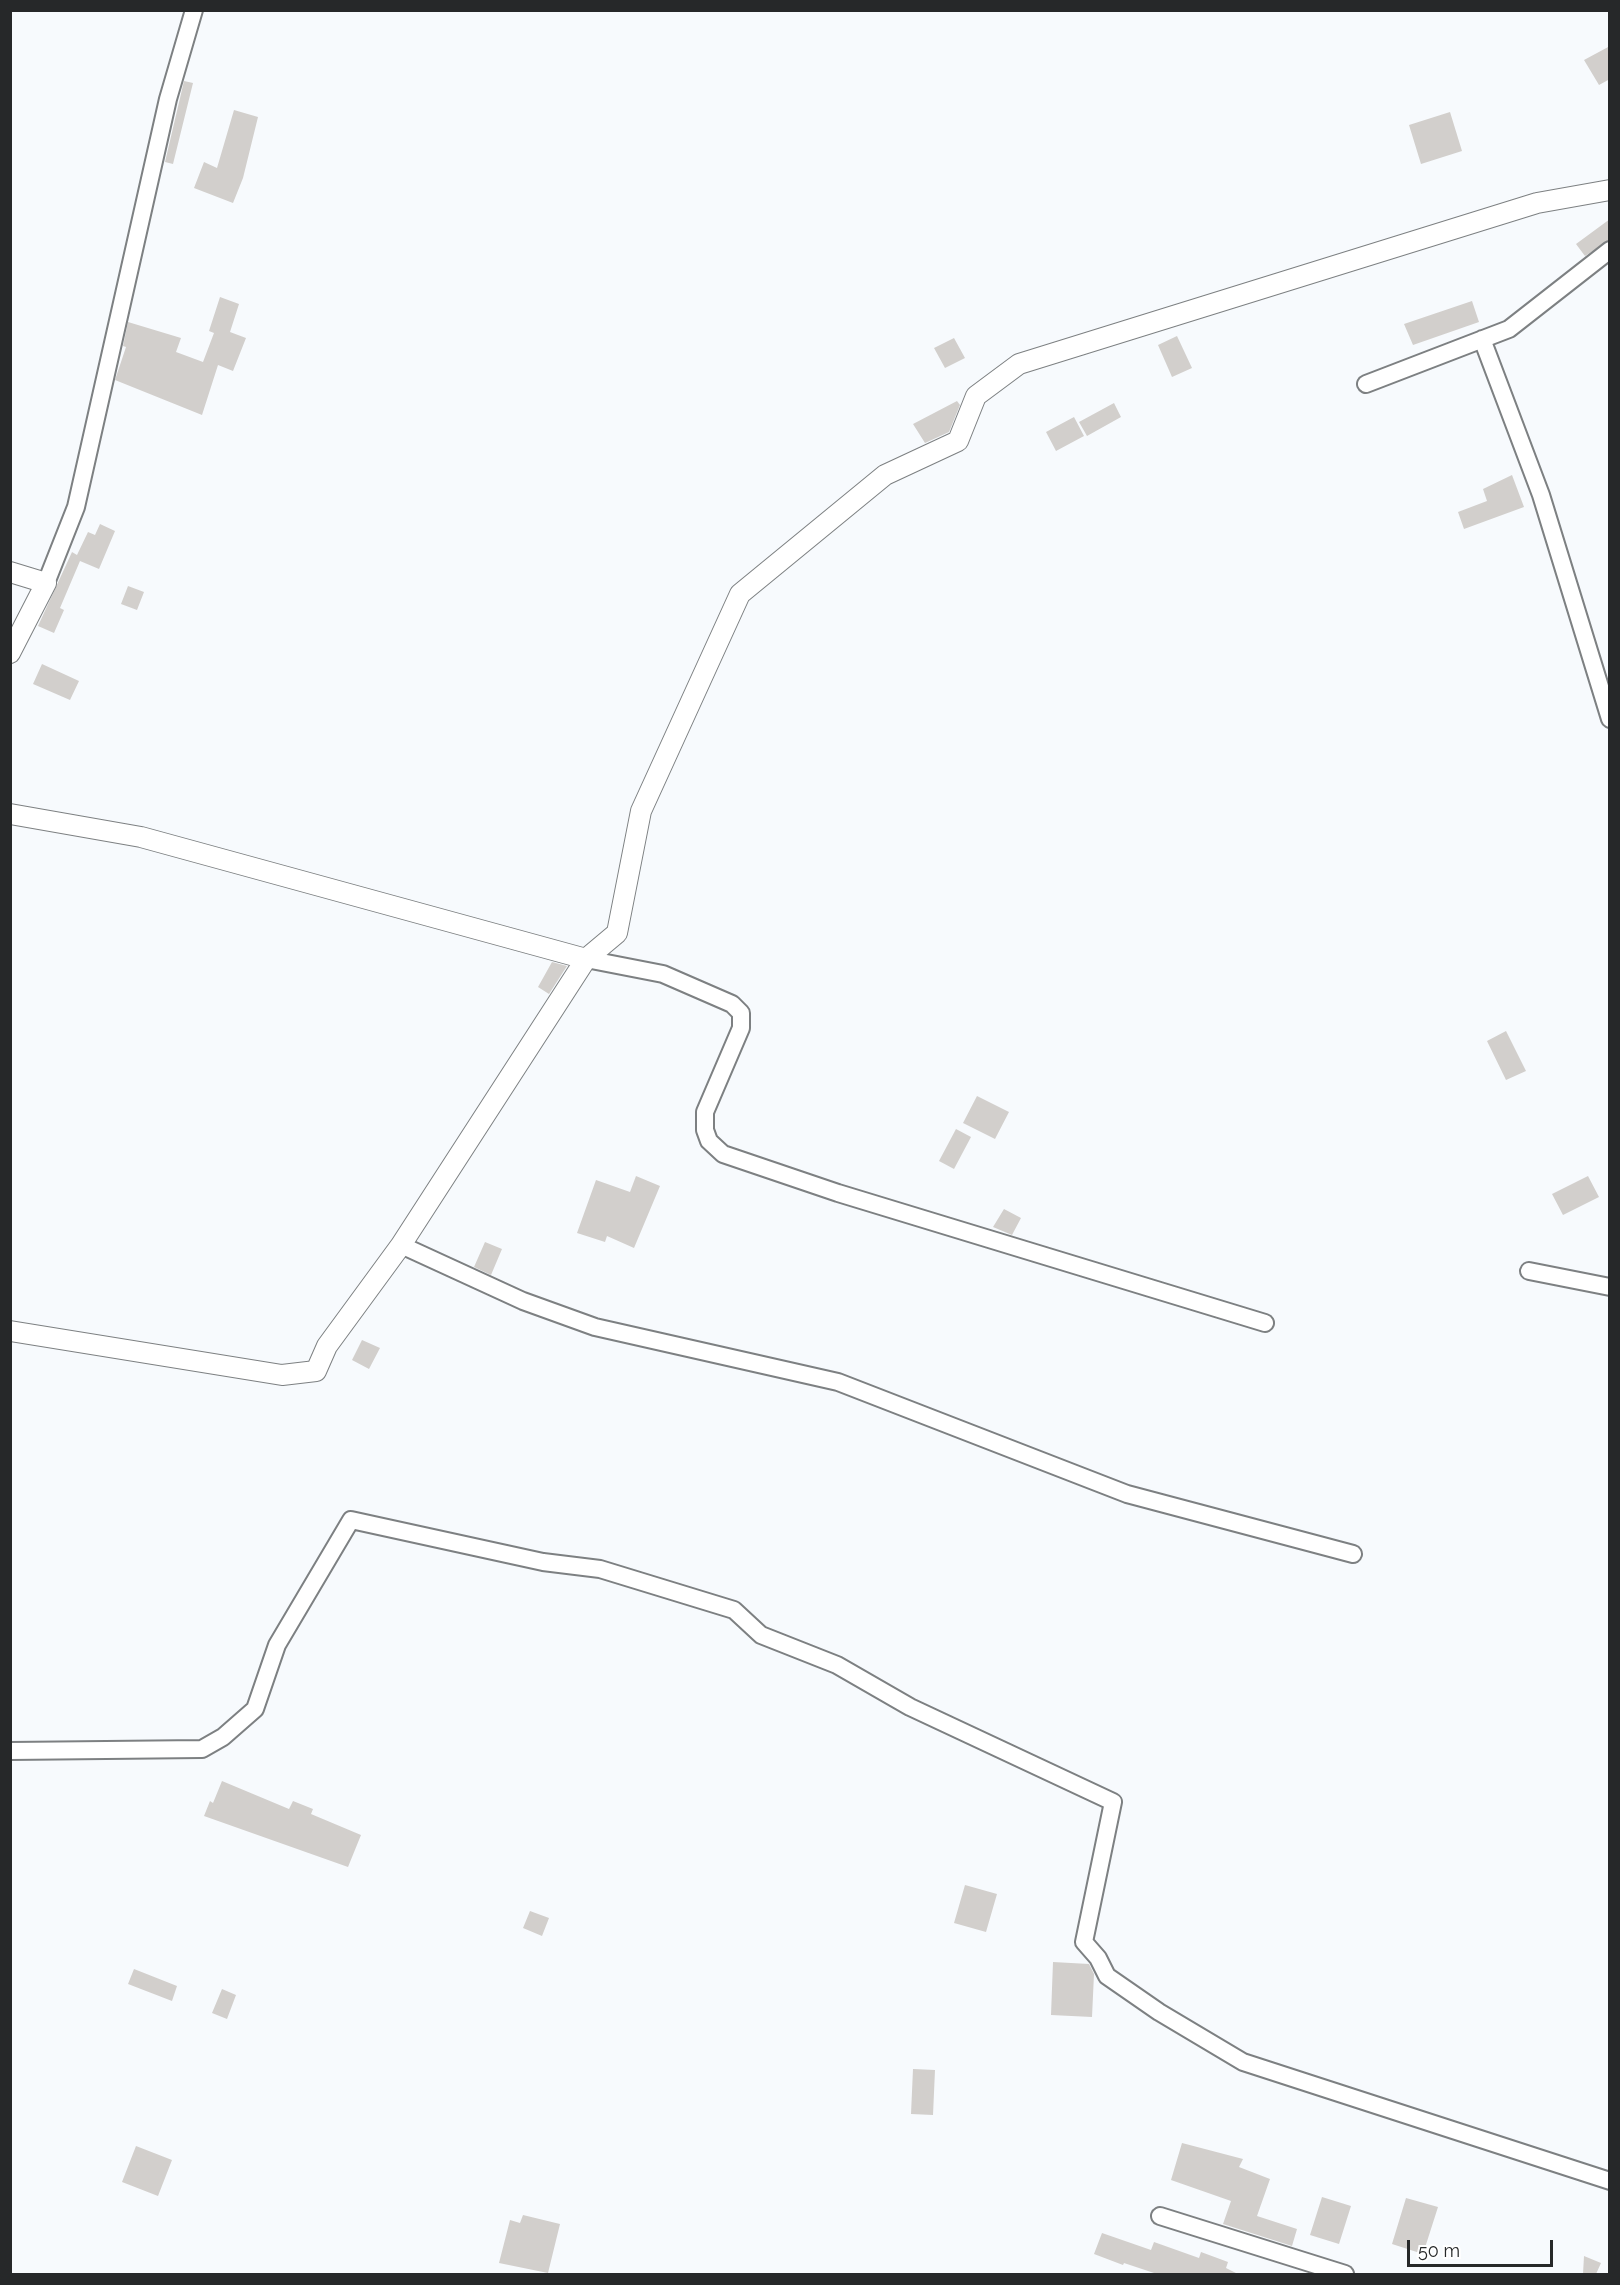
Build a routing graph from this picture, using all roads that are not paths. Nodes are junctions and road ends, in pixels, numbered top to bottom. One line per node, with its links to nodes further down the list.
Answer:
1 (195, 10): 7 (street)
2 (1610, 190): 11 (street)
3 (1610, 250): 4 (street)
4 (1482, 339): 5 (street); 9 (street)
5 (1366, 384)
6 (10, 572): 7 (street)
7 (46, 583): 8 (street)
8 (10, 653)
9 (1610, 719)
10 (10, 814): 11 (street)
11 (586, 959): 12 (street); 15 (street)
12 (401, 1245): 16 (street); 17 (street)
13 (1529, 1271): 14 (street)
14 (1610, 1287)
15 (1265, 1323)
16 (10, 1331)
17 (1353, 1554)
18 (10, 1751): 19 (street)
19 (1610, 2181)
20 (1160, 2216): 21 (street)
21 (1346, 2274)

